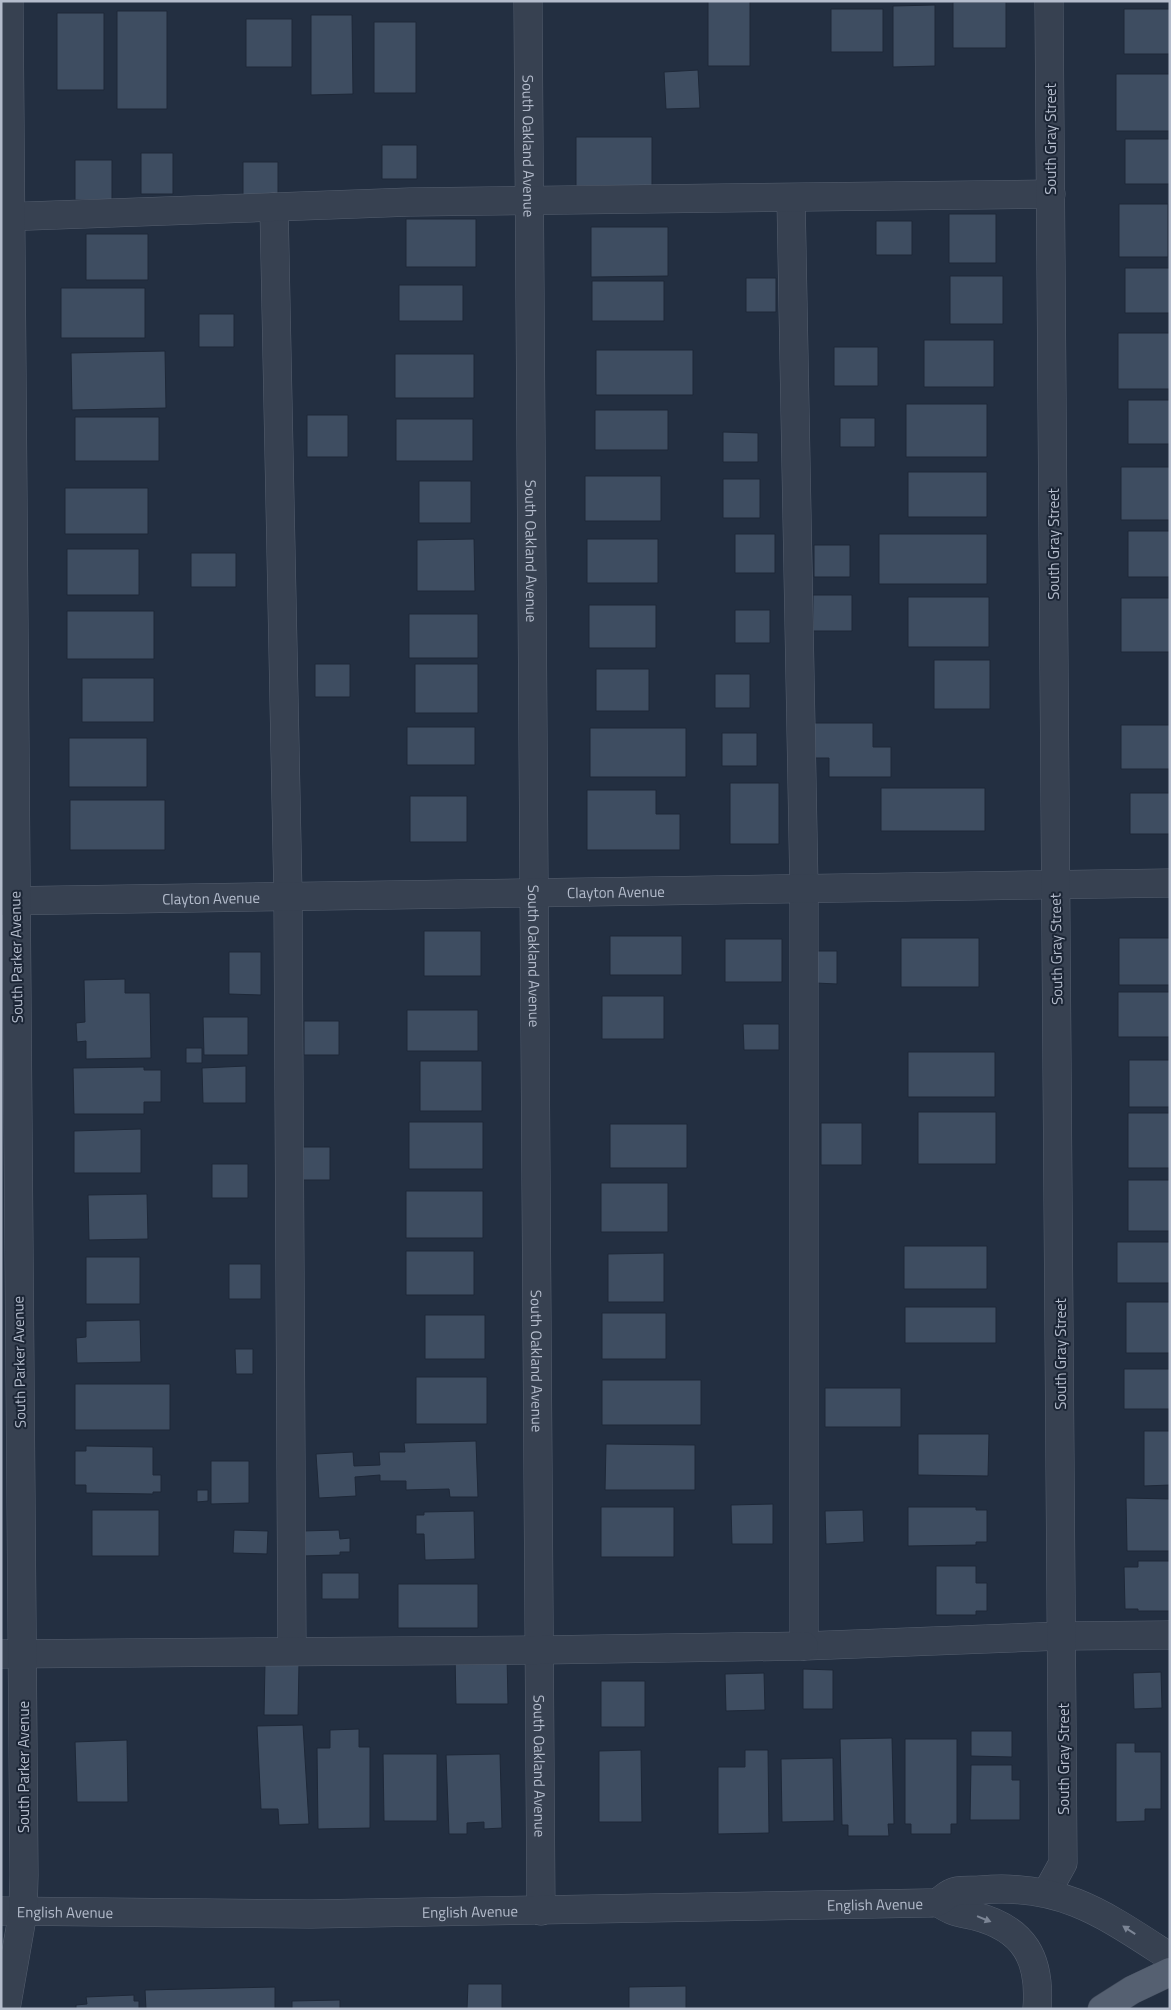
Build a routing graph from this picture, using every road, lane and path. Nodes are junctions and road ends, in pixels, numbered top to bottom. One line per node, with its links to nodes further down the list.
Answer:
1 (9, 1): 8 (street, South Parker Avenue)
2 (528, 1): 6 (street, South Oakland Avenue)
3 (1049, 1): 4 (street, South Gray Street)
4 (1051, 194): 5 (street); 10 (street, South Gray Street)
5 (791, 198): 6 (street); 11 (street)
6 (530, 202): 7 (street); 12 (street, South Oakland Avenue)
7 (274, 207): 8 (street); 13 (street)
8 (6, 217): 14 (street, South Parker Avenue)
9 (1170, 882): 10 (street, Clayton Avenue)
10 (1056, 884): 11 (street, Clayton Avenue); 16 (street, South Gray Street)
11 (804, 888): 12 (street, Clayton Avenue); 17 (street)
12 (536, 892): 13 (street, Clayton Avenue); 18 (street, South Oakland Avenue)
13 (288, 896): 14 (street, Clayton Avenue); 19 (street)
14 (8, 901): 20 (street, South Parker Avenue)
15 (1170, 1635): 16 (street)
16 (1062, 1636): 17 (street); 21 (street, South Gray Street)
17 (804, 1646): 18 (street)
18 (540, 1650): 19 (street); 23 (street, South Oakland Avenue)
19 (292, 1651): 20 (street)
20 (12, 1654): 24 (street, South Parker Avenue)
21 (1047, 1892): 22 (street, English Avenue); 25 (street, English Avenue, one-way to 21)
22 (939, 1903): 23 (street, English Avenue); 28 (street, English Avenue, one-way to 28)
23 (542, 1911): 24 (street, English Avenue)
24 (12, 1912): 27 (street, South Parker Avenue)
25 (1170, 1956)
26 (1170, 1972): 29 (main road)
27 (6, 2009)
28 (1037, 2009)
29 (1102, 2009)

